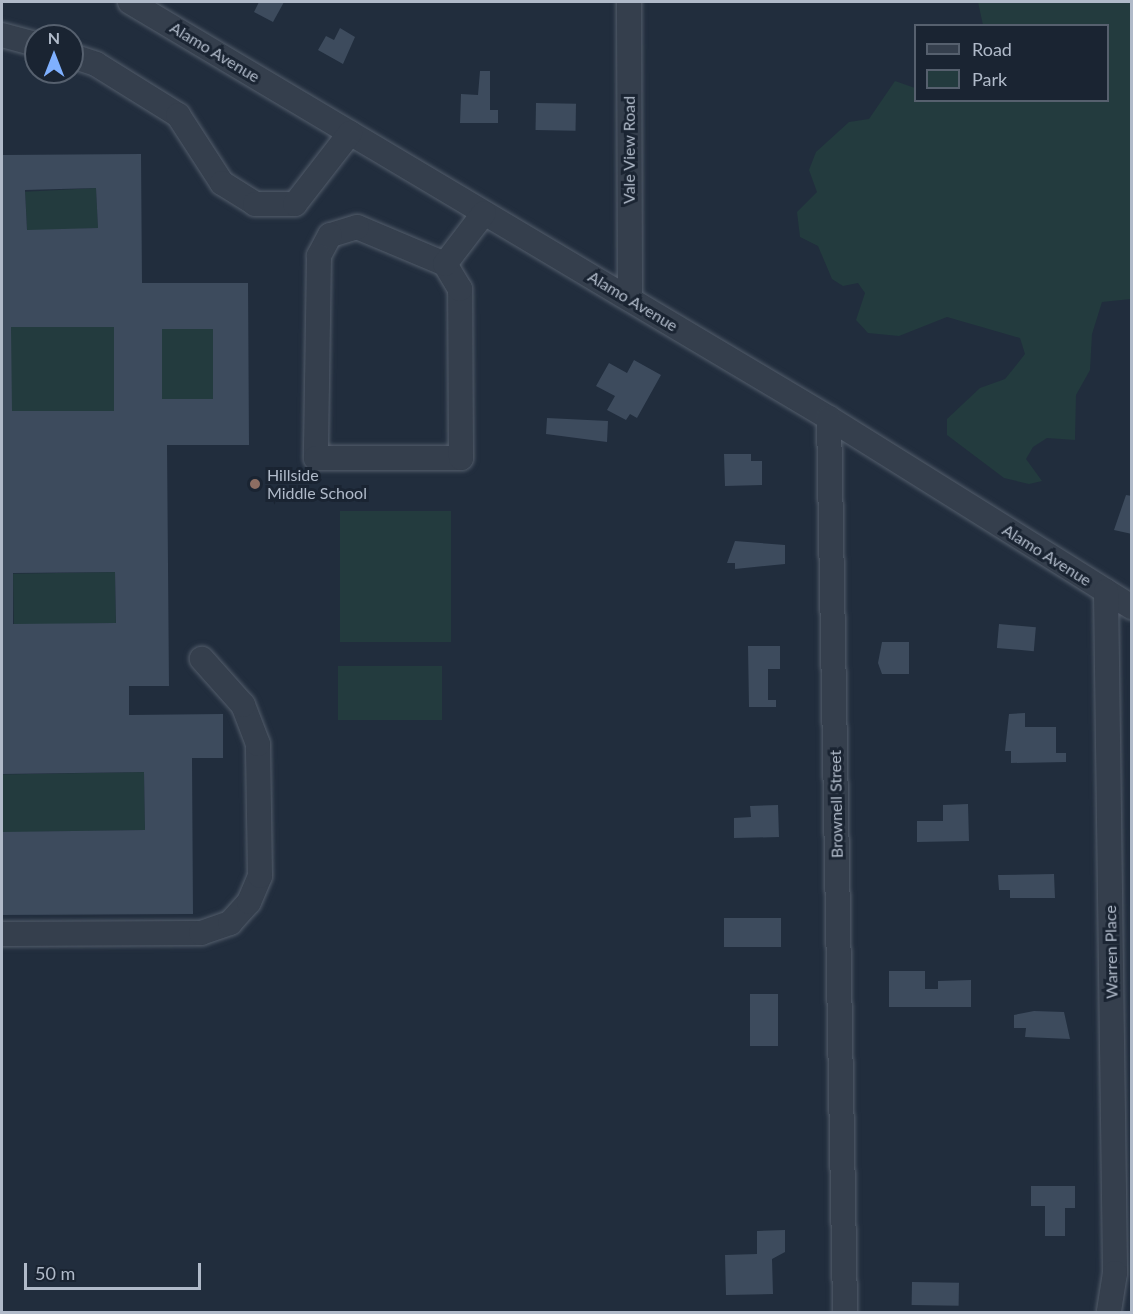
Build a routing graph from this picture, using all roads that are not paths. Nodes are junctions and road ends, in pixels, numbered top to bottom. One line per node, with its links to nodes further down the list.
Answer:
1 (130, 2): 6 (street, Alamo Avenue)
2 (629, 2): 9 (street, Vale View Road)
3 (2, 35): 4 (street)
4 (24, 41)
5 (84, 63): 6 (street)
6 (350, 133): 7 (street, Alamo Avenue)
7 (484, 213): 8 (street); 9 (street, Alamo Avenue)
8 (445, 264): 8 (street)
9 (630, 299): 10 (street, Alamo Avenue)
10 (829, 418): 11 (street, Alamo Avenue); 15 (street, Brownell Street)
11 (1106, 591): 12 (street, Alamo Avenue); 16 (street, Warren Place)
12 (1131, 607)
13 (202, 659): 14 (street)
14 (2, 934)
15 (845, 1312)
16 (1109, 1312)

